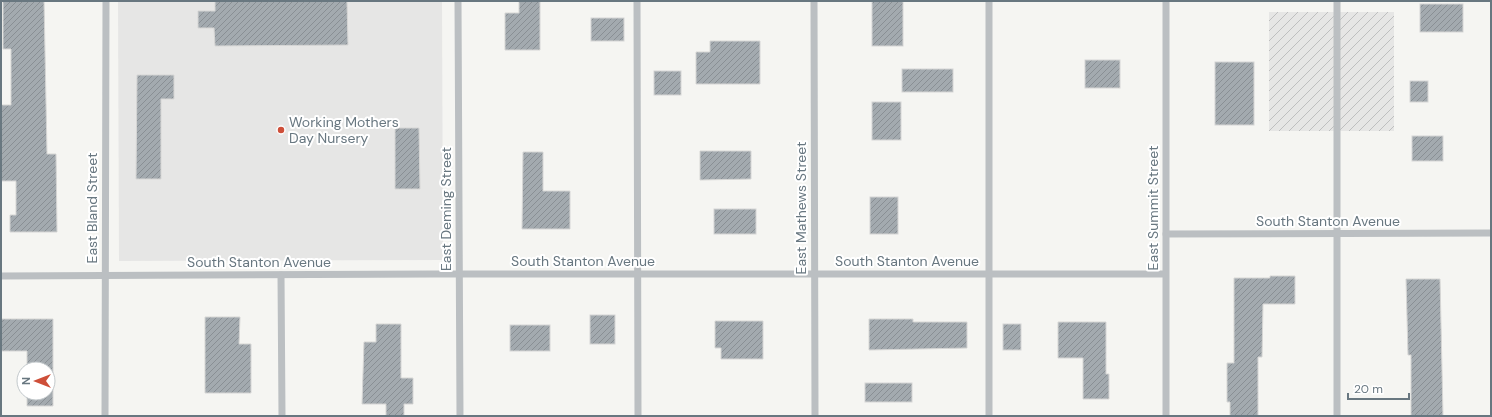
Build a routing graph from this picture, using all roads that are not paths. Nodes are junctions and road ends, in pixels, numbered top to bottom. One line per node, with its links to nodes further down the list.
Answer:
1 (106, 1): 18 (street, East Bland Street)
2 (458, 1): 11 (street, East Deming Street)
3 (637, 1): 12 (street)
4 (814, 1): 13 (street, East Mathews Street)
5 (989, 1): 14 (street)
6 (1166, 1): 9 (street, East Summit Street)
7 (1337, 1): 10 (street)
8 (1491, 233): 10 (street, South Stanton Avenue)
9 (1166, 234): 10 (street, South Stanton Avenue); 15 (street, East Summit Street)
10 (1337, 234): 26 (street)
11 (459, 274): 12 (street, South Stanton Avenue); 16 (street, South Stanton Avenue); 21 (street, East Deming Street)
12 (638, 274): 13 (street, South Stanton Avenue); 22 (street)
13 (814, 274): 14 (street, South Stanton Avenue); 23 (street, East Mathews Street)
14 (988, 274): 15 (street, South Stanton Avenue); 24 (street)
15 (1165, 274): 25 (street, East Summit Street)
16 (281, 275): 18 (street, South Stanton Avenue); 20 (street)
17 (1, 276): 18 (street, South Stanton Avenue)
18 (105, 276): 19 (street, East Bland Street)
19 (105, 416)
20 (282, 416)
21 (460, 416)
22 (638, 416)
23 (815, 416)
24 (989, 416)
25 (1166, 416)
26 (1338, 416)

